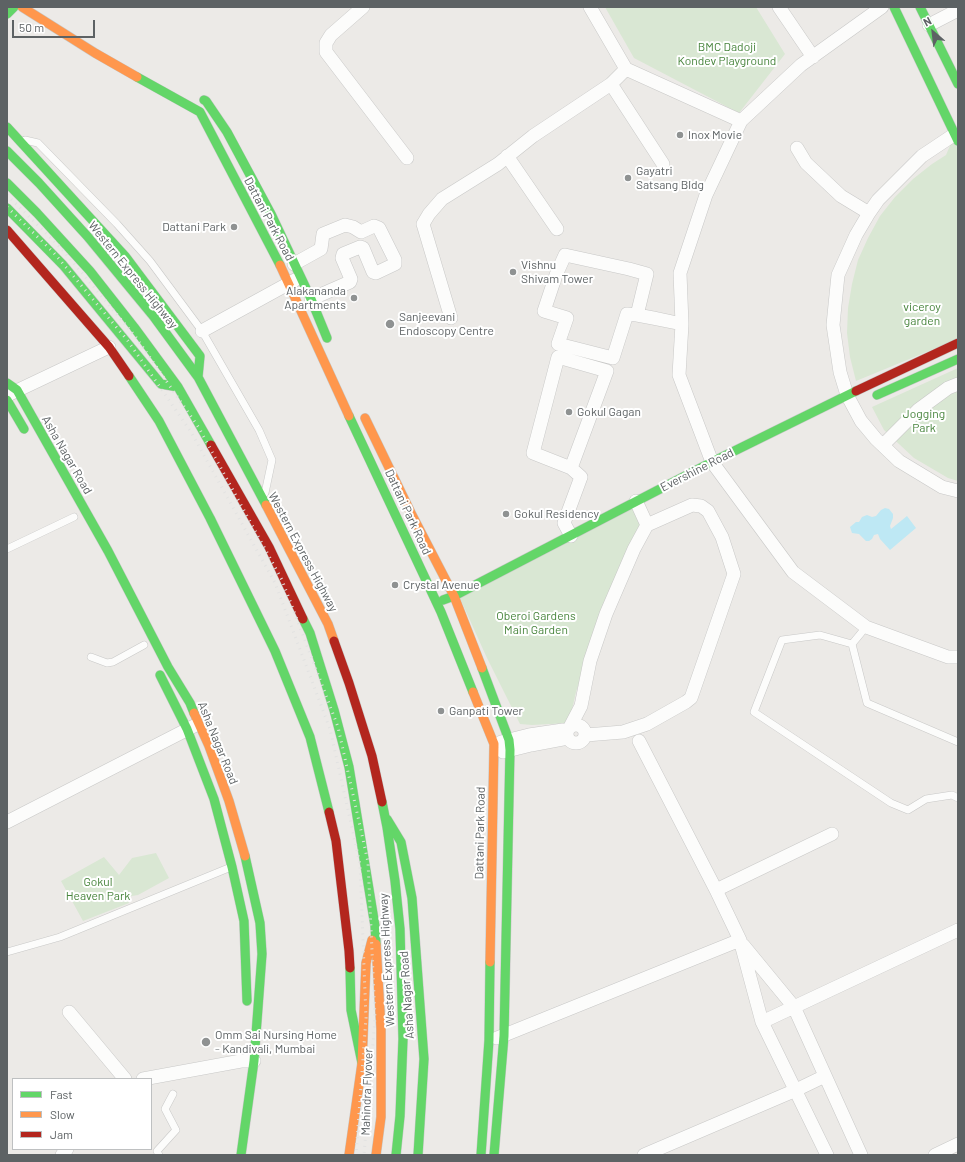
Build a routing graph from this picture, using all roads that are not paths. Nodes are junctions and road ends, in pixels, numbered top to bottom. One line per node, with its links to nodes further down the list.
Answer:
1 (14, 7): 10 (main road)
2 (22, 7): 13 (main road)
3 (363, 7): 29 (street)
4 (590, 7): 15 (street)
5 (779, 7): 14 (street)
6 (882, 7): 14 (street)
7 (894, 7): 23 (main road)
8 (920, 7): 11 (main road)
9 (958, 10): 11 (street)
10 (7, 14)
11 (929, 25): 17 (main road)
12 (100, 43): 13 (main road)
13 (95, 53): 20 (main road)
14 (813, 57): 21 (street)
15 (626, 69): 16 (street); 21 (street)
16 (611, 84): 28 (street); 31 (street)
17 (958, 84)
18 (193, 94): 19 (main road, Dattani Park Road)
19 (207, 102): 20 (main road); 27 (main road, Dattani Park Road)
20 (200, 113): 30 (main road, Dattani Park Road)
21 (741, 121): 46 (street)
22 (7, 127): 24 (main road)
23 (956, 138): 36 (street)
24 (19, 139): 47 (lane); 52 (main road)
25 (796, 148): 36 (street)
26 (7, 151): 52 (main road, Western Express Highway)
27 (238, 152): 30 (main road); 32 (main road, Dattani Park Road)
28 (507, 156): 39 (street); 45 (street)
29 (407, 158)
30 (224, 159): 34 (main road, Dattani Park Road)
31 (663, 164)
32 (252, 179): 34 (main road); 37 (main road, Dattani Park Road)
33 (7, 183): 56 (main road, Western Express Highway)
34 (239, 187): 38 (main road, Dattani Park Road)
35 (7, 208): 56 (main road)
36 (869, 213): 59 (street)
37 (271, 214): 38 (main road); 41 (main road, Dattani Park Road)
38 (257, 222): 42 (main road, Dattani Park Road)
39 (558, 229)
40 (7, 230): 49 (main road)
41 (294, 264): 42 (main road, Dattani Park Road); 43 (street)
42 (294, 280): 43 (main road, Dattani Park Road); 47 (street); 55 (main road, Dattani Park Road)
43 (311, 299): 50 (main road, Dattani Park Road)
44 (637, 315): 44 (street); 46 (street)
45 (451, 318)
46 (682, 324): 66 (street)
47 (202, 331): 68 (lane)
48 (958, 343): 59 (main road, Evershine Road)
49 (109, 347): 57 (street); 115 (main road)
50 (331, 347)
51 (958, 359): 59 (main road, Evershine Road)
52 (198, 377): 68 (main road, Western Express Highway)
53 (345, 381): 55 (main road)
54 (958, 384): 63 (street)
55 (334, 385): 64 (main road, Dattani Park Road)
56 (178, 386): 103 (main road, Western Express Highway)
57 (10, 389): 87 (main road, Asha Nagar Road)
58 (7, 400): 61 (main road, Asha Nagar Road)
59 (854, 403): 63 (street); 66 (main road, Evershine Road)
60 (360, 409): 62 (main road, Dattani Park Road)
61 (30, 439)
62 (378, 444): 64 (main road); 70 (main road, Dattani Park Road)
63 (883, 445): 67 (street)
64 (366, 450): 72 (main road, Dattani Park Road)
65 (571, 468): 65 (street); 75 (street)
66 (716, 470): 69 (main road, Evershine Road); 81 (street)
67 (958, 491)
68 (263, 500): 95 (main road, Western Express Highway)
69 (640, 508): 73 (street); 75 (main road, Evershine Road)
70 (410, 513): 72 (main road); 77 (main road, Dattani Park Road)
71 (73, 514): 74 (main road); 76 (lane)
72 (397, 520): 78 (main road, Dattani Park Road)
73 (647, 525): 88 (street); 88 (street)
74 (81, 528)
75 (571, 536): 77 (main road, Evershine Road)
76 (7, 549)
77 (454, 596): 78 (main road, Evershine Road); 79 (main road, Dattani Park Road)
78 (438, 602): 80 (main road, Dattani Park Road)
79 (460, 604): 80 (main road); 91 (main road, Dattani Park Road)
80 (442, 612): 92 (main road, Dattani Park Road)
81 (866, 627): 82 (lane); 85 (street)
82 (852, 644): 90 (lane); 93 (lane)
83 (144, 645): 84 (lane)
84 (91, 657)
85 (958, 657)
86 (155, 666): 87 (main road, Asha Nagar Road)
87 (193, 726): 97 (street); 99 (main road, Asha Nagar Road); 114 (main road, Asha Nagar Road)
88 (569, 732): 91 (street)
89 (639, 740): 102 (street)
90 (958, 742)
91 (509, 745): 92 (street); 94 (main road, Dattani Park Road)
92 (494, 749): 96 (main road, Dattani Park Road)
93 (958, 798)
94 (508, 814): 96 (main road); 101 (main road, Dattani Park Road)
95 (384, 815): 126 (main road, Western Express Highway); 127 (main road, Asha Nagar Road)
96 (492, 815): 100 (main road, Dattani Park Road)
97 (7, 822)
98 (832, 834): 102 (street)
99 (232, 866): 106 (lane); 108 (main road, Asha Nagar Road)
100 (491, 867): 101 (main road); 113 (main road, Dattani Park Road)
101 (507, 867): 112 (main road, Dattani Park Road)
102 (716, 890): 105 (street)
103 (375, 926): 111 (main road, Western Express Highway); 115 (main road)
104 (958, 930): 107 (street)
105 (740, 940): 107 (street); 110 (street); 112 (street)
106 (7, 952)
107 (794, 1007): 110 (street); 116 (street)
108 (247, 1008)
109 (69, 1012): 117 (street)
110 (762, 1022): 119 (street)
111 (381, 1029): 125 (main road, Mahindra Flyover)
112 (504, 1036): 113 (street); 129 (main road, Dattani Park Road)
113 (489, 1040): 128 (main road, Dattani Park Road)
114 (244, 1061): 118 (street); 123 (main road, Asha Nagar Road)
115 (362, 1063): 124 (main road)
116 (825, 1076): 119 (street); 132 (street)
117 (124, 1078)
118 (149, 1078)
119 (796, 1090): 130 (street); 131 (street)
120 (173, 1094): 122 (lane)
121 (958, 1144): 133 (street)
122 (157, 1154)
123 (241, 1155)
124 (349, 1155)
125 (376, 1155)
126 (396, 1155)
127 (418, 1155)
128 (481, 1155)
129 (494, 1155)
130 (644, 1155)
131 (827, 1155)
132 (861, 1155)
133 (935, 1155)

